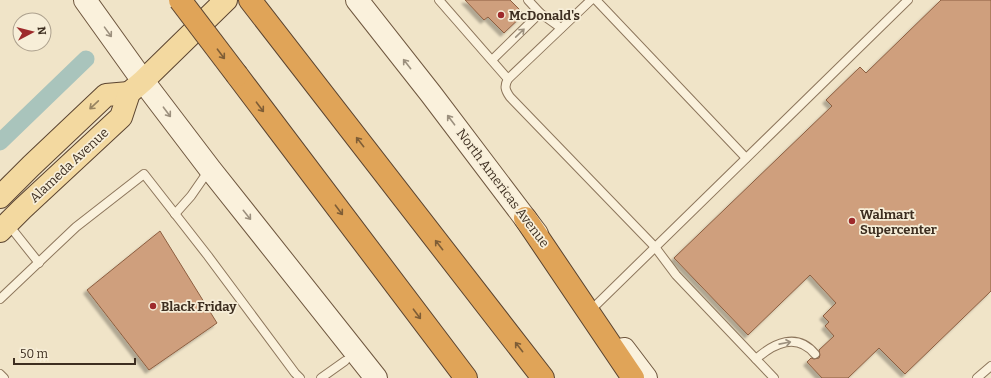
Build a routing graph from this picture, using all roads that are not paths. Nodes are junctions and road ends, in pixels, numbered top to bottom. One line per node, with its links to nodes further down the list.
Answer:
1 (85, 0): 15 (main road, one-way to 15)
2 (180, 0): 37 (highway, one-way to 37, bridge)
3 (226, 0): 15 (main road, Alameda Avenue)
4 (250, 0): 38 (highway, one-way to 4)
5 (357, 0): 20 (main road, North Americas Avenue, one-way to 5)
6 (439, 0): 13 (lane)
7 (528, 0): 11 (lane)
8 (591, 0): 12 (lane)
9 (596, 0): 16 (lane)
10 (908, 0): 16 (lane)
11 (540, 13): 12 (lane); 13 (lane, one-way to 11)
12 (561, 28): 14 (lane)
13 (492, 60): 14 (lane)
14 (508, 79): 23 (lane)
15 (136, 87): 17 (main road, one-way to 17); 18 (main road, Alameda Avenue, one-way to 18); 21 (main road, Alameda Avenue)
16 (746, 158): 23 (lane)
17 (210, 170): 19 (lane); 22 (main road, one-way to 22)
18 (0, 197)
19 (175, 214): 24 (lane); 33 (lane)
20 (525, 218): 26 (main road, North Americas Avenue); 39 (highway)
21 (4, 228): 24 (lane)
22 (265, 237): 29 (main road); 36 (main road)
23 (655, 247): 26 (lane); 28 (lane)
24 (39, 263): 25 (lane)
25 (0, 299)
26 (593, 308): 40 (main road, North Americas Avenue)
27 (815, 354): 28 (lane, one-way to 27)
28 (756, 359): 41 (lane)
29 (345, 361): 34 (lane); 35 (main road)
30 (991, 366): 42 (lane)
31 (0, 374): 32 (lane)
32 (4, 378)
33 (300, 378)
34 (321, 378)
35 (359, 378)
36 (376, 378)
37 (466, 378)
38 (543, 378)
39 (633, 378)
40 (646, 378)
41 (774, 378)
42 (977, 378)

